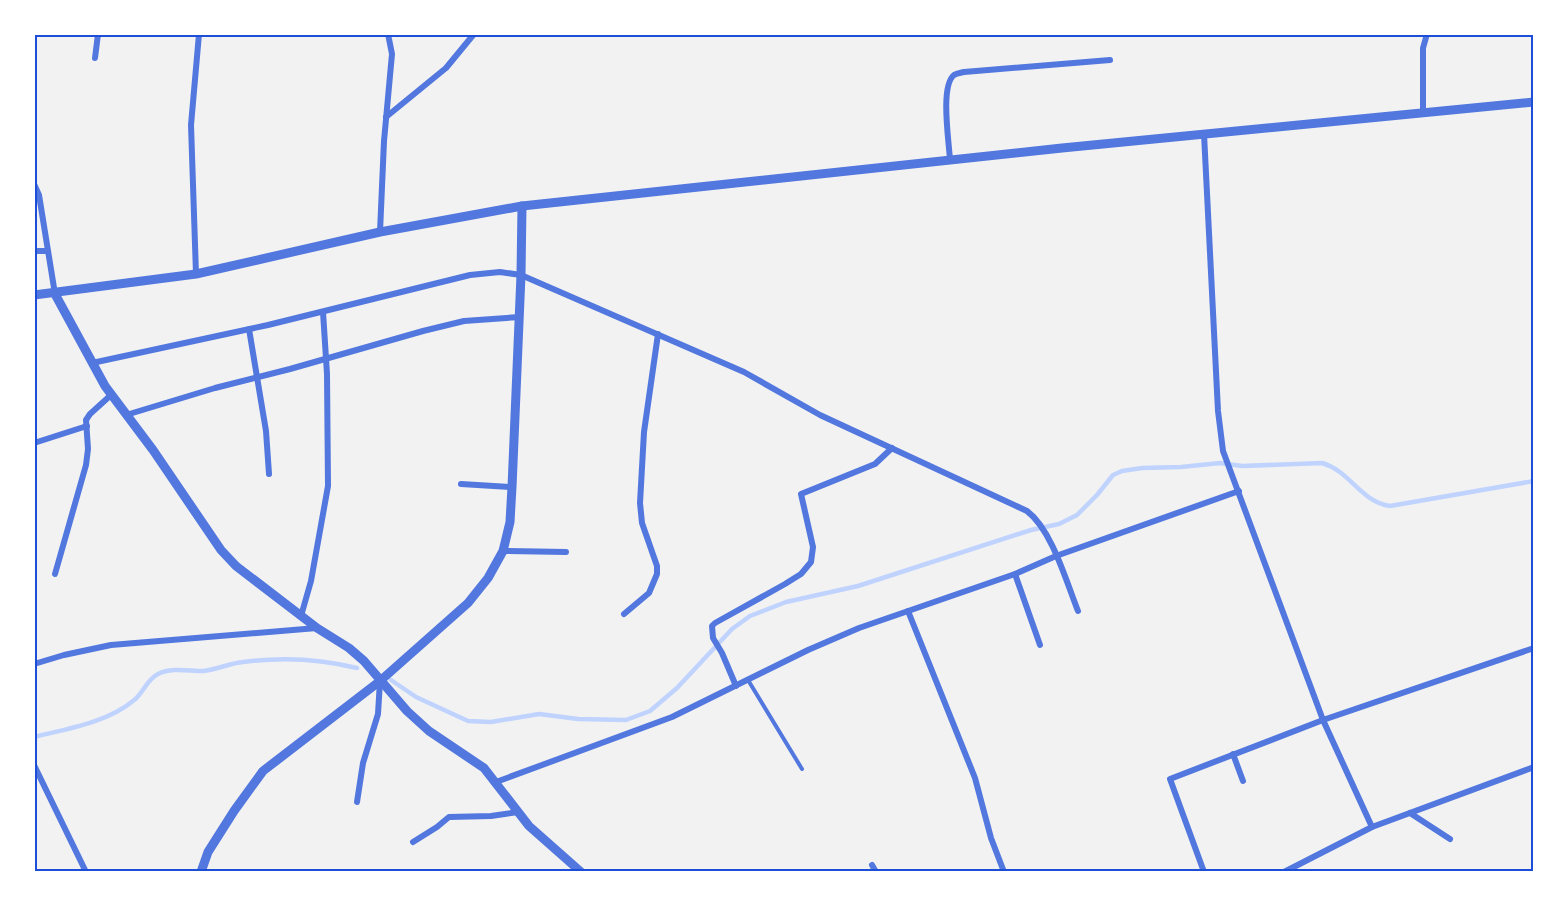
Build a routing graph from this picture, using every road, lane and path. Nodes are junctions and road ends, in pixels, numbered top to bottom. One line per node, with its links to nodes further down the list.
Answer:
1 (98, 34): 6 (street)
2 (198, 34): 18 (street)
3 (388, 34): 10 (street)
4 (474, 34): 10 (street)
5 (1427, 34): 9 (street)
6 (94, 58)
7 (1110, 60): 12 (street)
8 (1533, 102): 9 (street)
9 (1423, 113): 11 (street)
10 (386, 117): 15 (street)
11 (1204, 135): 12 (street); 37 (street)
12 (950, 160): 14 (street)
13 (34, 184): 17 (street)
14 (522, 206): 15 (street); 19 (street)
15 (380, 232): 18 (street)
16 (34, 251): 17 (street)
17 (47, 251): 20 (street)
18 (196, 274): 20 (street)
19 (521, 275): 22 (street); 23 (street); 25 (street)
20 (55, 294): 21 (street); 27 (street)
21 (34, 296)
22 (323, 312): 24 (street); 26 (street)
23 (520, 317): 26 (street); 36 (street)
24 (249, 329): 27 (street); 28 (street)
25 (658, 334): 33 (street); 45 (street)
26 (327, 359): 28 (street); 46 (street)
27 (91, 363): 29 (street)
28 (258, 377): 30 (street); 34 (street)
29 (111, 395): 30 (street); 31 (street)
30 (125, 415): 46 (street)
31 (87, 426): 32 (street); 41 (street)
32 (34, 443)
33 (892, 448): 40 (street); 53 (street)
34 (269, 474)
35 (461, 484): 36 (street)
36 (512, 487): 38 (street)
37 (1239, 491): 40 (street); 54 (street)
38 (503, 551): 39 (street); 52 (street)
39 (566, 552)
40 (1056, 556): 42 (street); 44 (street)
41 (55, 573)
42 (1015, 574): 43 (street); 48 (street)
43 (908, 611): 51 (street); 70 (street)
44 (1078, 611)
45 (624, 614)
46 (301, 616): 47 (street)
47 (317, 628): 50 (street); 52 (street)
48 (1040, 645)
49 (1533, 648): 54 (street)
50 (34, 664)
51 (748, 680): 53 (street); 58 (lane)
52 (380, 681): 60 (street); 61 (street); 68 (street)
53 (736, 686): 60 (street)
54 (1323, 720): 55 (street); 64 (street)
55 (1233, 754): 59 (street); 71 (street)
56 (34, 765): 67 (street)
57 (1533, 767): 63 (street)
58 (802, 769)
59 (1243, 781)
60 (496, 782): 62 (street)
61 (357, 802)
62 (518, 812): 66 (street); 69 (street)
63 (1410, 813): 64 (street); 65 (street)
64 (1372, 827): 72 (street)
65 (1450, 838)
66 (413, 842)
67 (86, 872)
68 (201, 872)
69 (580, 872)
70 (1004, 872)
71 (1204, 872)
72 (1284, 872)

